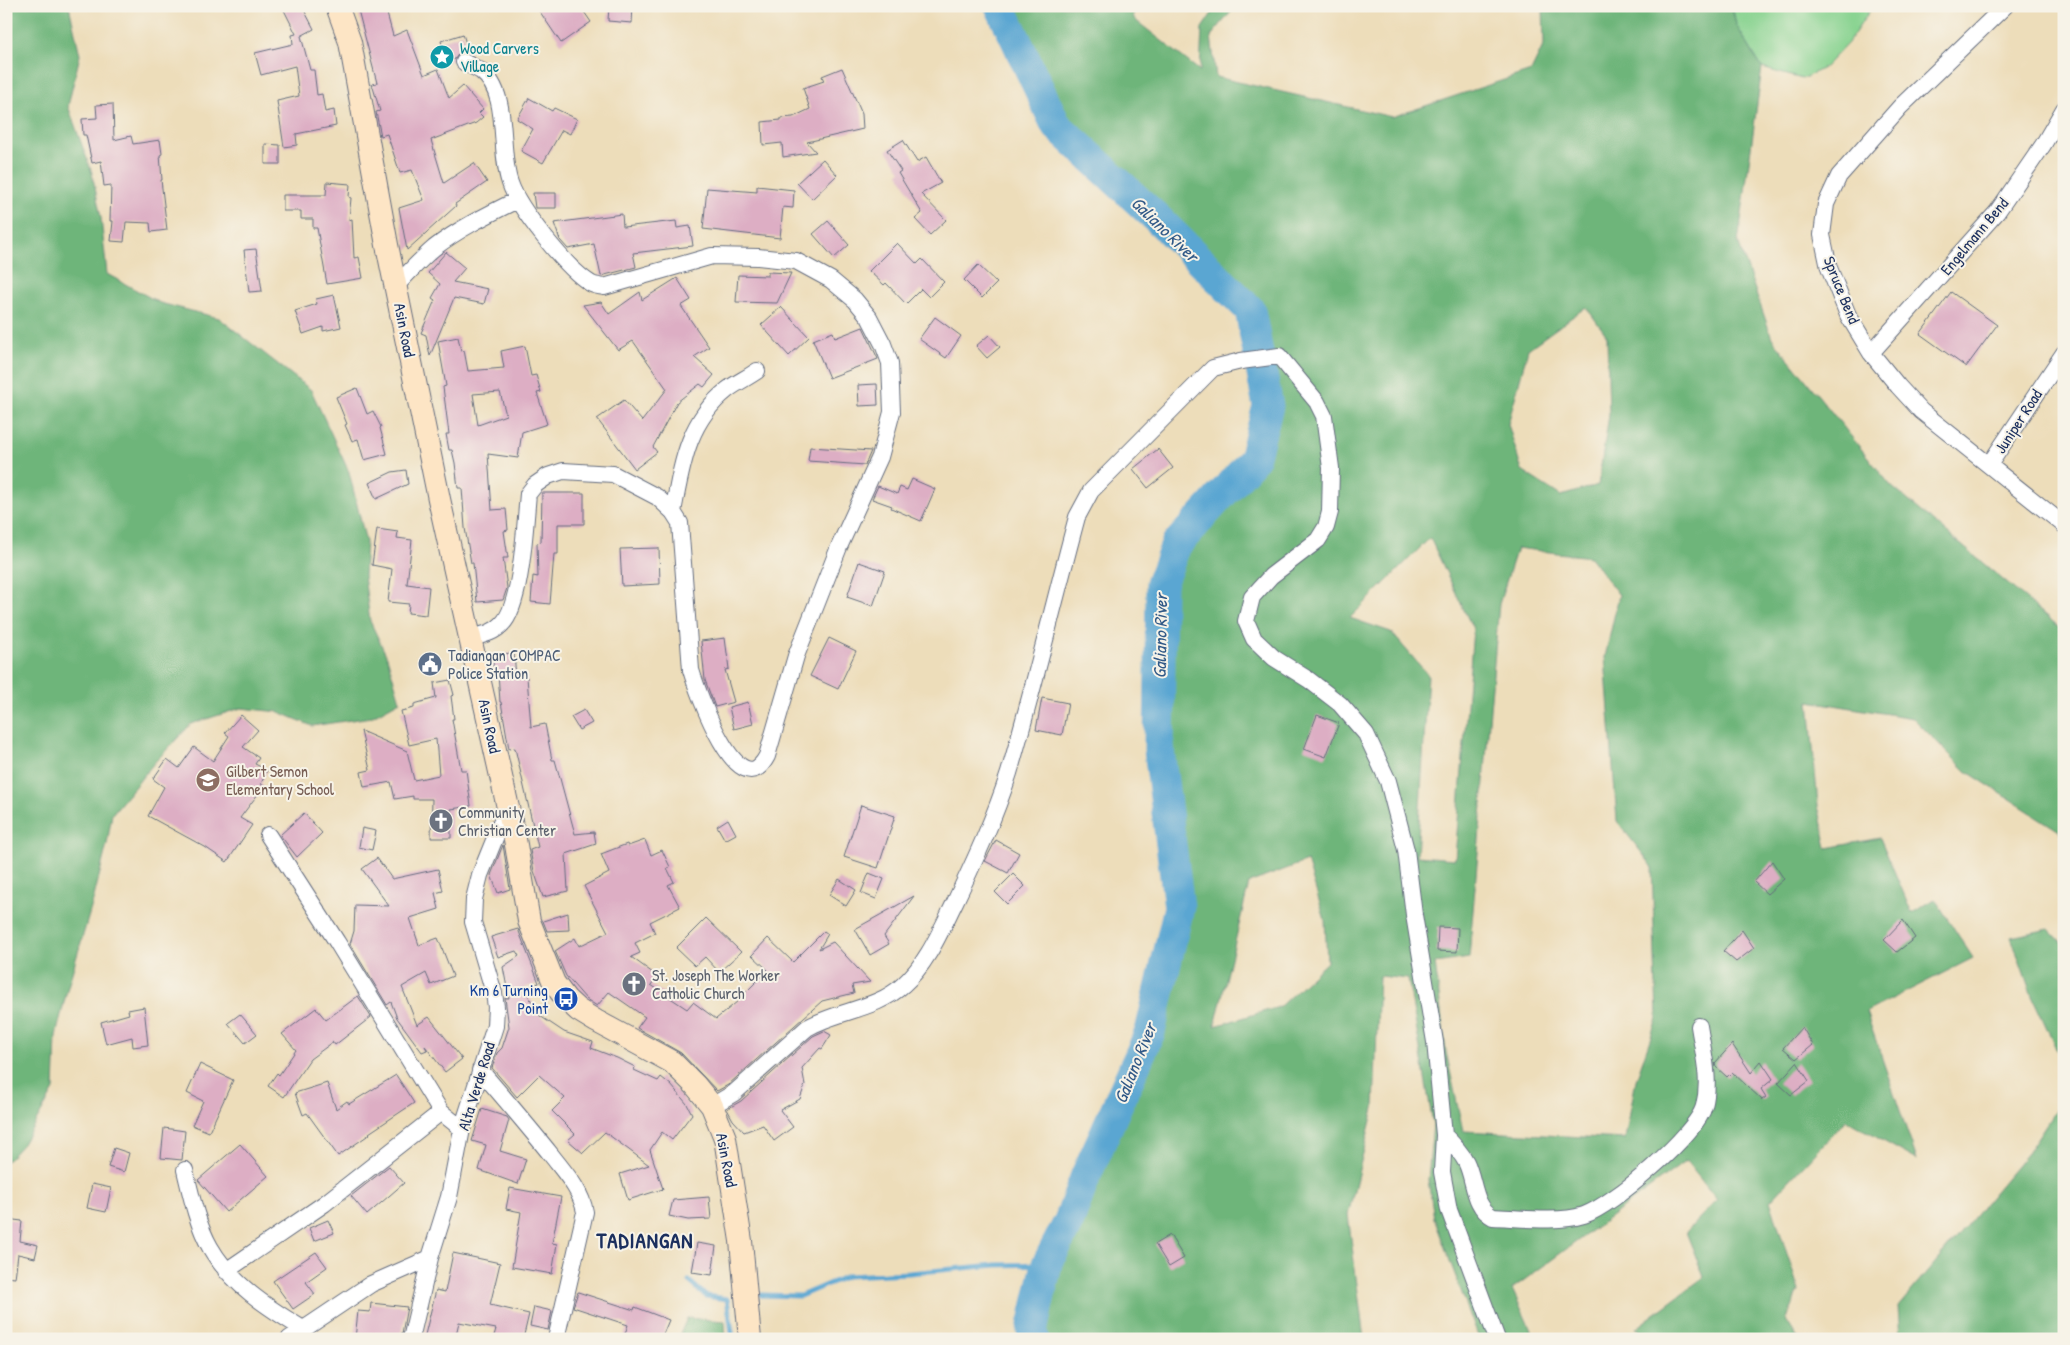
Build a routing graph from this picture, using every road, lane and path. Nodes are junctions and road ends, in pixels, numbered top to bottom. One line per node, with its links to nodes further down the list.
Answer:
1 (337, 6): 6 (main road, Asin Road)
2 (2005, 6): 7 (street, Spruce Bend)
3 (464, 62): 5 (street)
4 (2064, 109): 7 (street, Engelmann Bend)
5 (517, 200): 6 (street); 11 (street)
6 (396, 286): 13 (main road, Asin Road)
7 (1871, 353): 10 (street, Spruce Bend)
8 (2064, 353): 10 (street, Juniper Road)
9 (757, 371): 11 (street)
10 (1989, 465): 12 (street, Spruce Bend)
11 (673, 512): 13 (street)
12 (2064, 525)
13 (471, 638): 14 (main road, Asin Road)
14 (508, 806): 17 (street, Alta Verde Road); 18 (main road, Asin Road)
15 (268, 836): 19 (street)
16 (1699, 1026): 21 (street)
17 (480, 1070): 20 (street, Alta Verde Road); 27 (street)
18 (712, 1106): 21 (street); 28 (main road, Asin Road)
19 (441, 1112): 20 (street); 24 (street)
20 (462, 1129): 23 (street, Alta Verde Road)
21 (1444, 1135): 29 (street)
22 (184, 1170): 24 (street)
23 (430, 1258): 25 (street); 26 (street, Alta Verde Road)
24 (226, 1271): 25 (street)
25 (296, 1334)
26 (410, 1339)
27 (556, 1339)
28 (750, 1339)
29 (1497, 1339)

